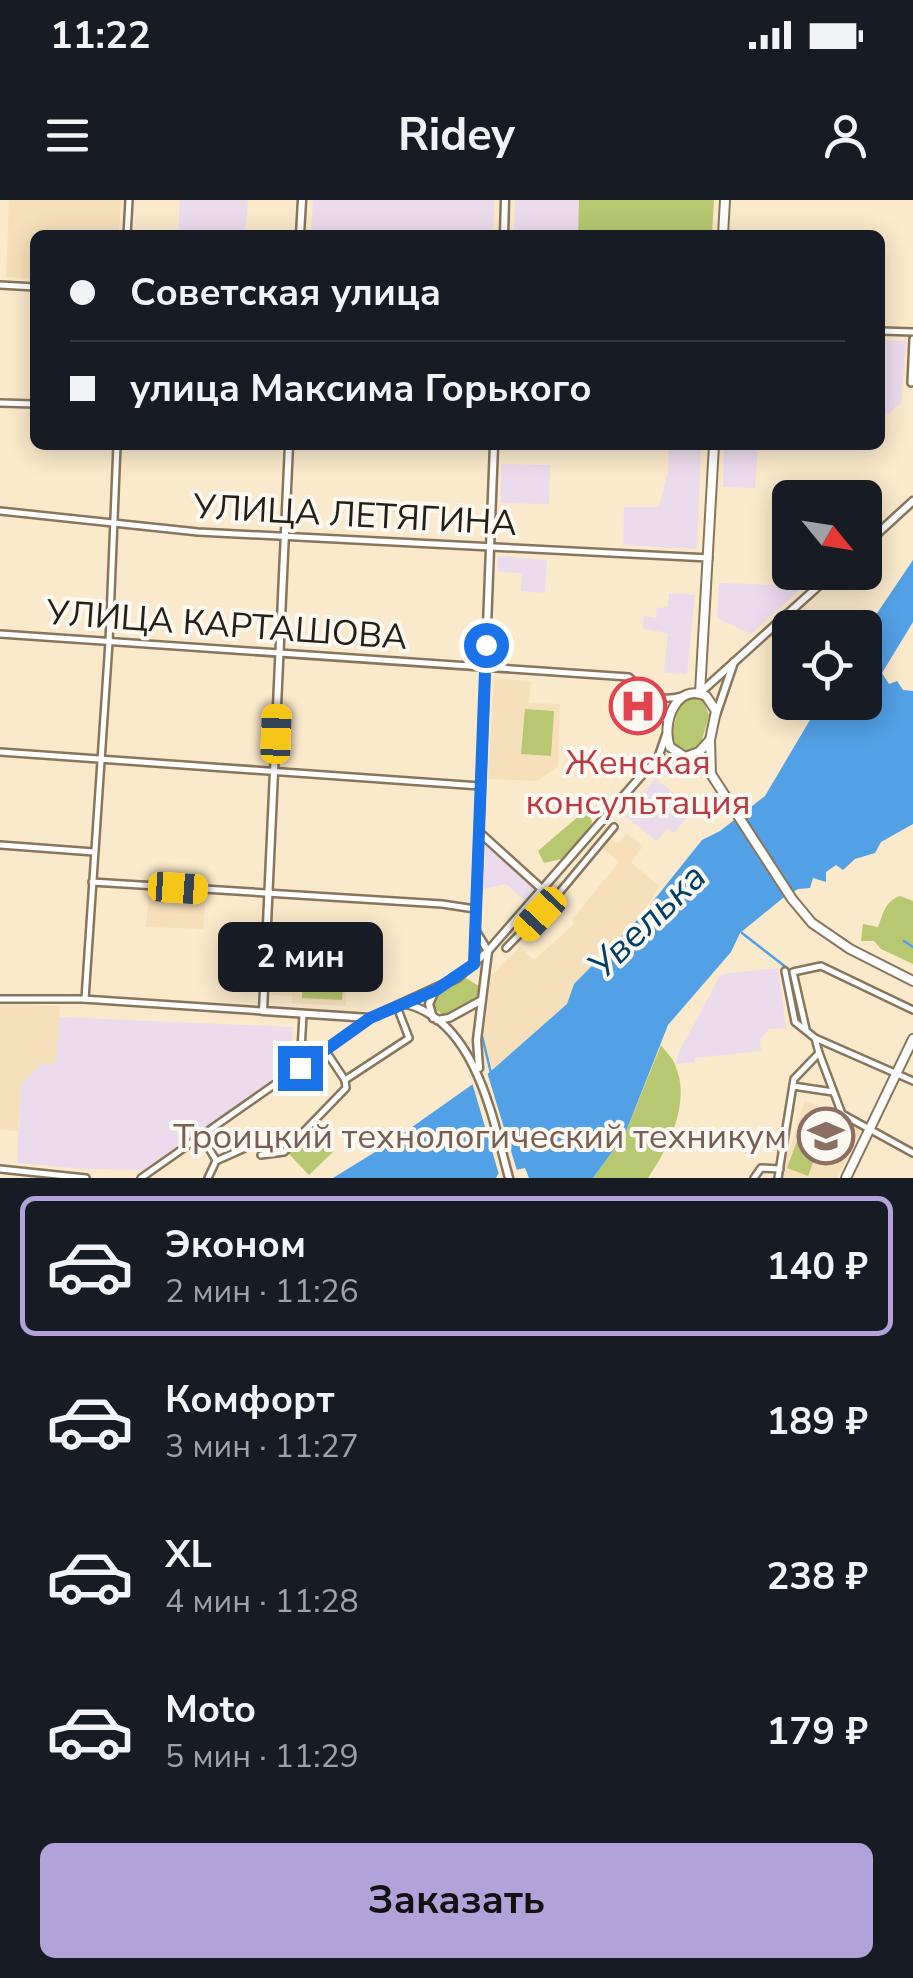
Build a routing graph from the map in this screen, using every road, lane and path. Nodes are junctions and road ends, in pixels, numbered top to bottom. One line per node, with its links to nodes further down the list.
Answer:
1 (129, 200): 5 (street)
2 (302, 200): 6 (street)
3 (505, 200): 7 (street)
4 (725, 200): 8 (main road)
5 (127, 230)
6 (300, 230)
7 (504, 230)
8 (723, 230)
9 (0, 285): 10 (street)
10 (30, 288)
11 (885, 332): 12 (street)
12 (913, 336): 13 (street)
13 (910, 383)
14 (0, 403): 15 (street)
15 (30, 404)
16 (117, 450): 22 (street)
17 (290, 450): 24 (street)
18 (494, 450): 25 (street)
19 (714, 450): 26 (main road)
20 (913, 502): 23 (street)
21 (0, 512): 22 (street, УЛИЦА ЛЕТЯГИНА)
22 (114, 526): 24 (street, УЛИЦА ЛЕТЯГИНА); 29 (street)
23 (882, 529)
24 (285, 537): 25 (street, УЛИЦА ЛЕТЯГИНА); 30 (street)
25 (490, 546): 26 (street, УЛИЦА ЛЕТЯГИНА); 33 (street)
26 (708, 558): 31 (main road)
27 (814, 590): 32 (street)
28 (0, 634): 29 (street, УЛИЦА КАРТАШОВА)
29 (109, 642): 30 (street, УЛИЦА КАРТАШОВА); 44 (street)
30 (280, 654): 33 (street, УЛИЦА КАРТАШОВА); 46 (street)
31 (702, 658): 32 (street); 34 (main road)
32 (731, 663): 36 (street); 38 (street)
33 (486, 669): 35 (street, УЛИЦА КАРТАШОВА); 48 (street)
34 (702, 672): 36 (main road); 37 (main road)
35 (627, 677): 37 (street); 39 (street)
36 (700, 692): 37 (main road); 38 (main road)
37 (682, 696): 39 (main road)
38 (716, 716): 41 (main road)
39 (669, 724): 40 (main road)
40 (667, 734): 43 (main road); 45 (street)
41 (710, 740): 43 (main road); 47 (main road)
42 (0, 752): 44 (street)
43 (684, 755): 45 (street); 47 (main road)
44 (102, 758): 46 (street); 52 (street)
45 (656, 762): 54 (street)
46 (274, 771): 48 (street); 55 (street)
47 (711, 774): 64 (main road)
48 (480, 786): 50 (street)
49 (614, 827): 56 (street)
50 (478, 831): 54 (street); 57 (street)
51 (0, 846): 52 (street)
52 (94, 852): 53 (street)
53 (92, 882): 55 (street); 68 (street)
54 (543, 890): 56 (street); 60 (street)
55 (270, 894): 57 (street); 71 (street)
56 (554, 900): 59 (street)
57 (475, 909): 58 (street)
58 (474, 928): 60 (street); 61 (street)
59 (506, 948)
60 (488, 950): 61 (street); 66 (street)
61 (474, 964): 63 (street)
62 (785, 971): 75 (street)
63 (466, 972): 65 (street); 66 (street)
64 (913, 981)
65 (436, 990): 69 (street); 74 (street)
66 (482, 995): 74 (street); 82 (street)
67 (0, 999): 68 (street)
68 (86, 999): 71 (street)
69 (401, 1005): 73 (street); 74 (street); 83 (street)
70 (913, 1010): 75 (street)
71 (263, 1011): 72 (street)
72 (303, 1015): 73 (street); 80 (street)
73 (370, 1018): 78 (street)
74 (435, 1020): 82 (street)
75 (807, 1032): 76 (street)
76 (814, 1038): 79 (street); 81 (street)
77 (913, 1039): 81 (main road)
78 (325, 1050): 80 (street); 83 (street)
79 (819, 1054): 85 (street); 86 (street)
80 (300, 1068): 88 (street)
81 (896, 1073): 84 (street); 87 (main road)
82 (479, 1074): 101 (street)
83 (345, 1080): 91 (street)
84 (913, 1081)
85 (793, 1086): 86 (street); 93 (street)
86 (833, 1092): 87 (street)
87 (869, 1131): 90 (street); 104 (main road)
88 (202, 1137): 92 (street); 95 (street)
89 (244, 1149): 92 (street)
90 (913, 1152)
91 (261, 1156)
92 (216, 1161): 100 (street)
93 (781, 1169): 102 (street); 103 (street)
94 (0, 1170): 96 (street)
95 (154, 1170): 98 (street); 99 (street)
96 (76, 1178): 97 (street)
97 (86, 1178)
98 (141, 1178)
99 (150, 1178)
100 (208, 1178)
101 (510, 1178)
102 (754, 1178)
103 (778, 1178)
104 (846, 1178)

